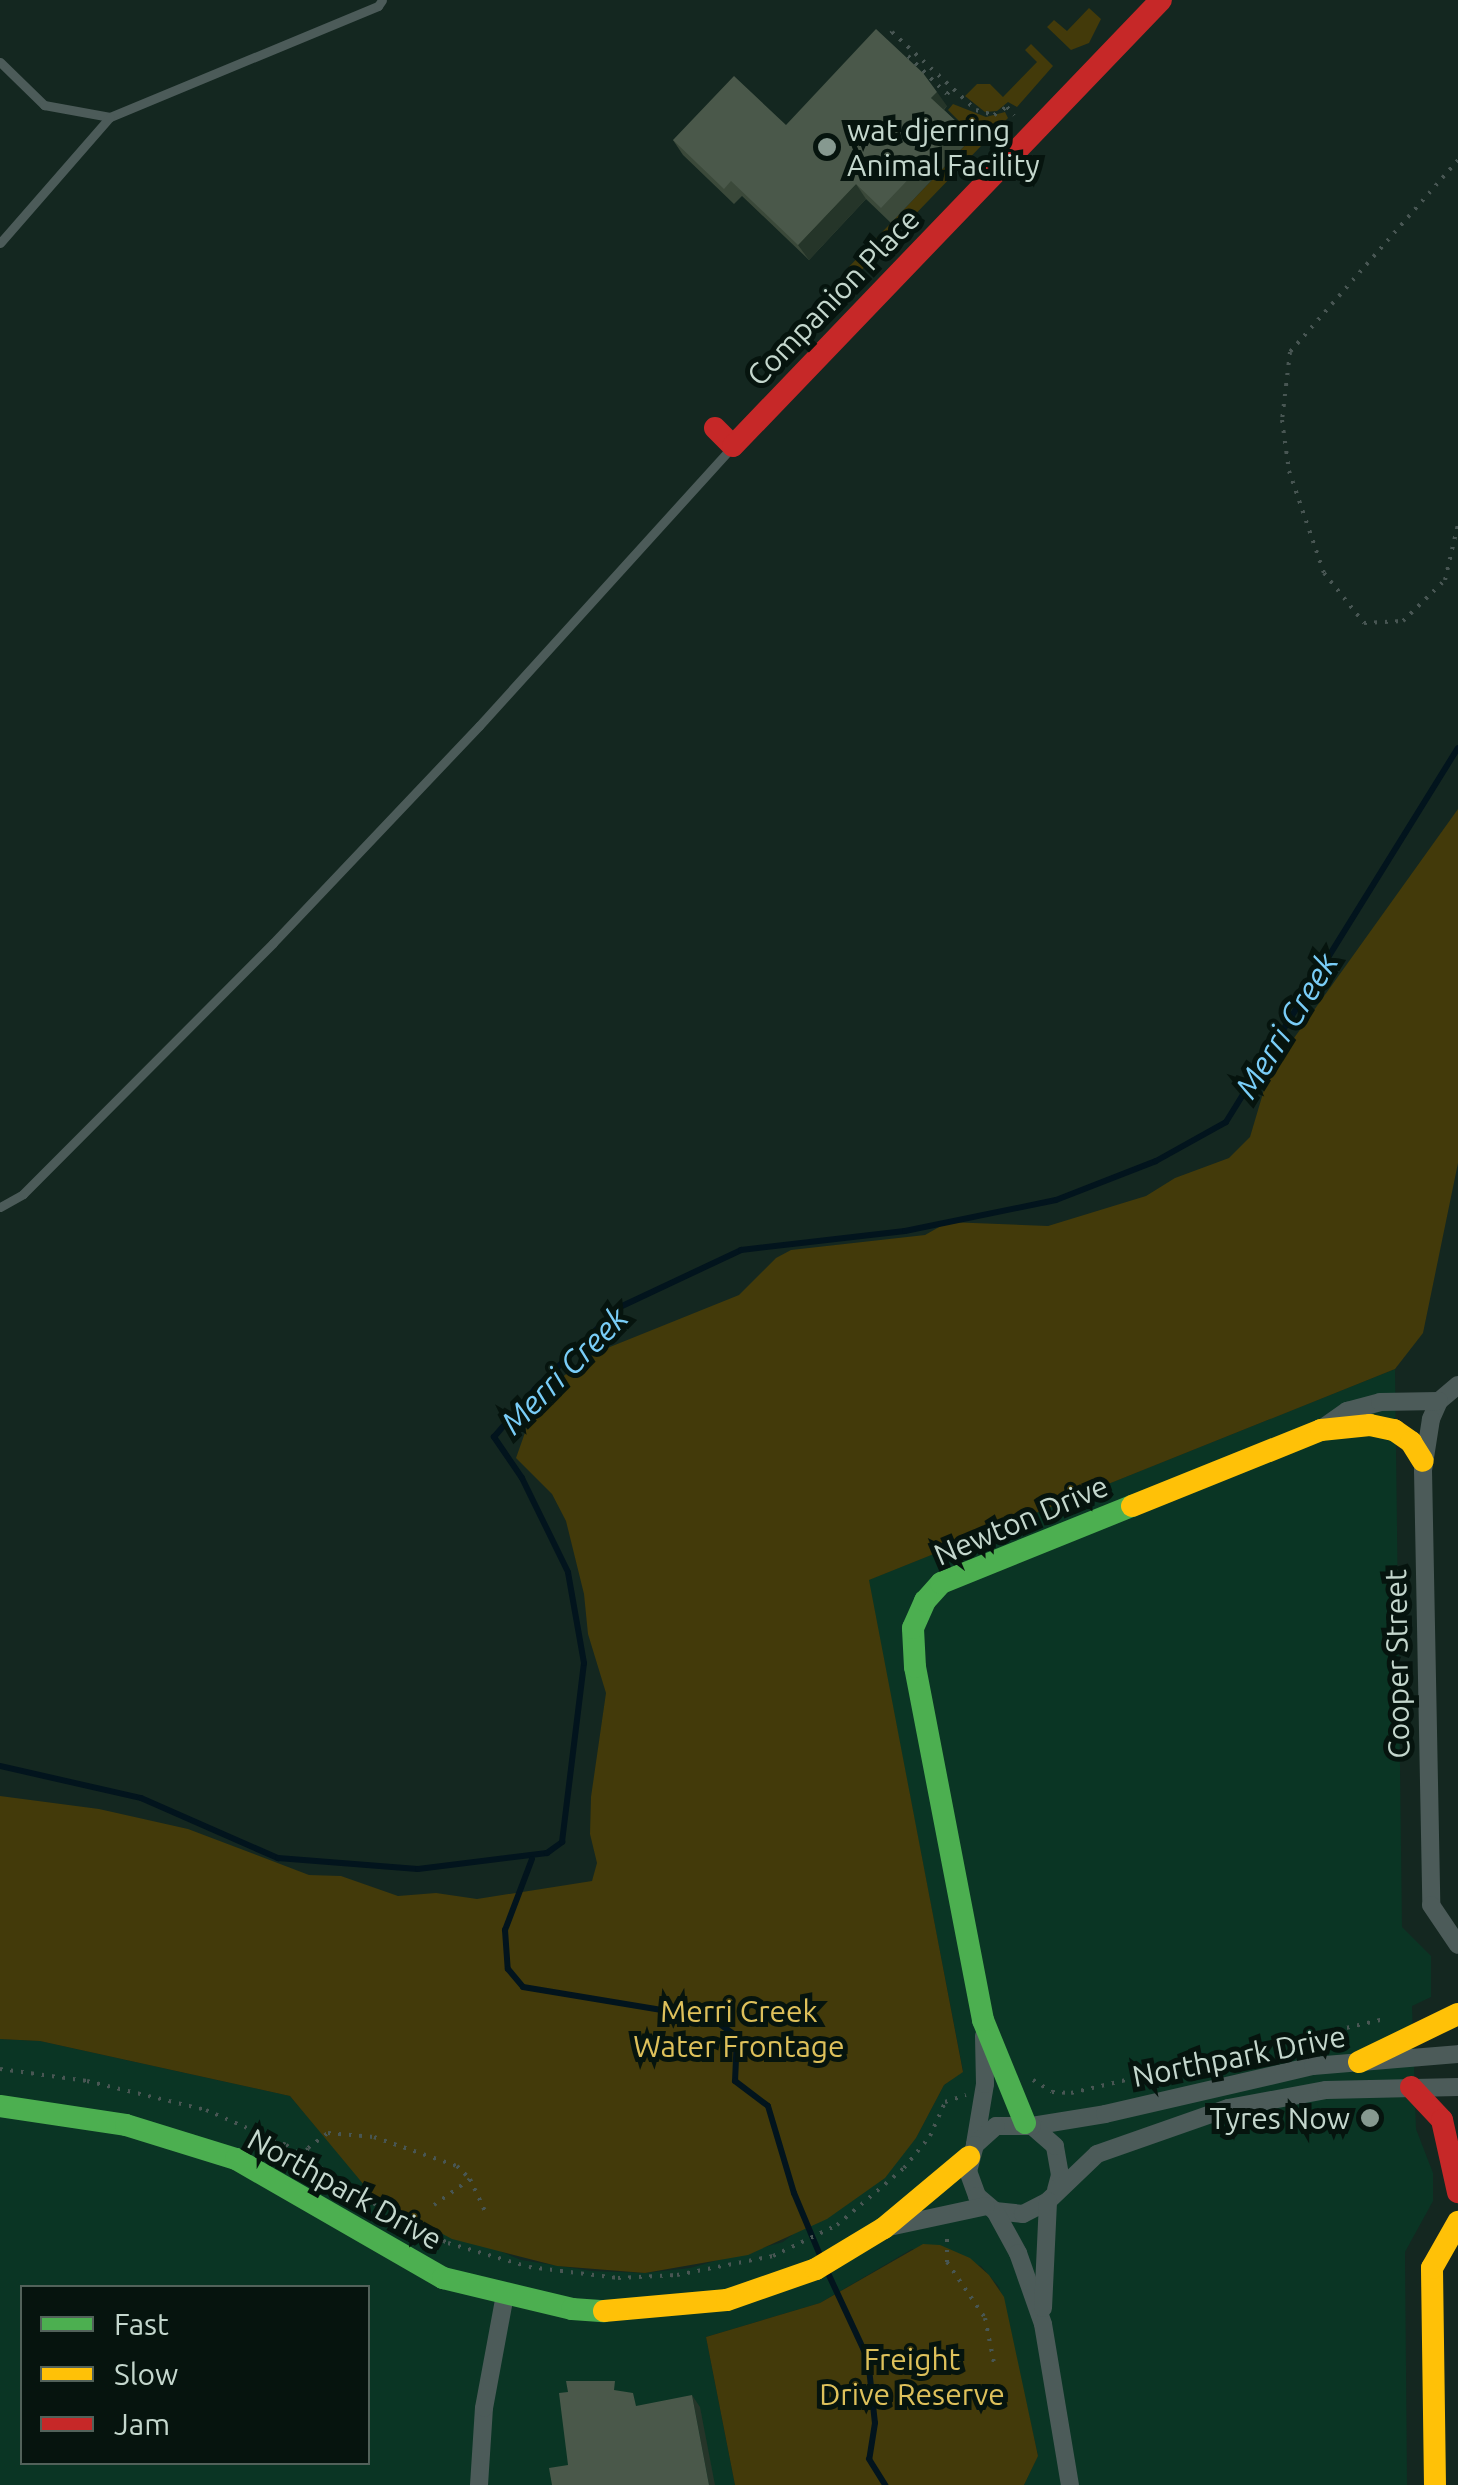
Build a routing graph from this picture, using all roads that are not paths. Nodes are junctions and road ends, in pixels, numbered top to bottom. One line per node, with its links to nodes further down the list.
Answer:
1 (382, 0): 4 (lane)
2 (1161, 0): 7 (street, Companion Place)
3 (0, 62): 4 (lane)
4 (110, 117): 5 (lane)
5 (0, 243)
6 (715, 428): 7 (street)
7 (733, 446): 8 (lane)
8 (0, 1208)
9 (1458, 1385): 10 (street)
10 (1439, 1401): 11 (street, Newton Drive); 12 (street, Cooper Street)
11 (1320, 1430): 12 (street, Newton Drive); 15 (street, Newton Drive)
12 (1424, 1461): 13 (street, Cooper Street)
13 (1458, 1945)
14 (1458, 2014): 17 (street)
15 (984, 2020): 21 (street, Newton Drive); 22 (street, Newton Drive)
16 (1458, 2054): 17 (street, Northpark Drive)
17 (1359, 2062): 21 (street, Northpark Drive)
18 (1411, 2087): 19 (street, Northpark Drive); 23 (street); 24 (street, Northpark Drive)
19 (1458, 2087)
20 (0, 2106): 28 (street, Northpark Drive)
21 (1029, 2124): 22 (street); 24 (street)
22 (972, 2151): 25 (street); 27 (street, Northpark Drive)
23 (1458, 2192)
24 (1052, 2195): 25 (street); 29 (street)
25 (991, 2209): 27 (street, Northpark Drive); 29 (street)
26 (1458, 2222): 32 (street)
27 (884, 2228): 28 (street, Northpark Drive)
28 (505, 2295): 30 (street)
29 (1043, 2324): 31 (street)
30 (480, 2485)
31 (1070, 2485)
32 (1434, 2485)

